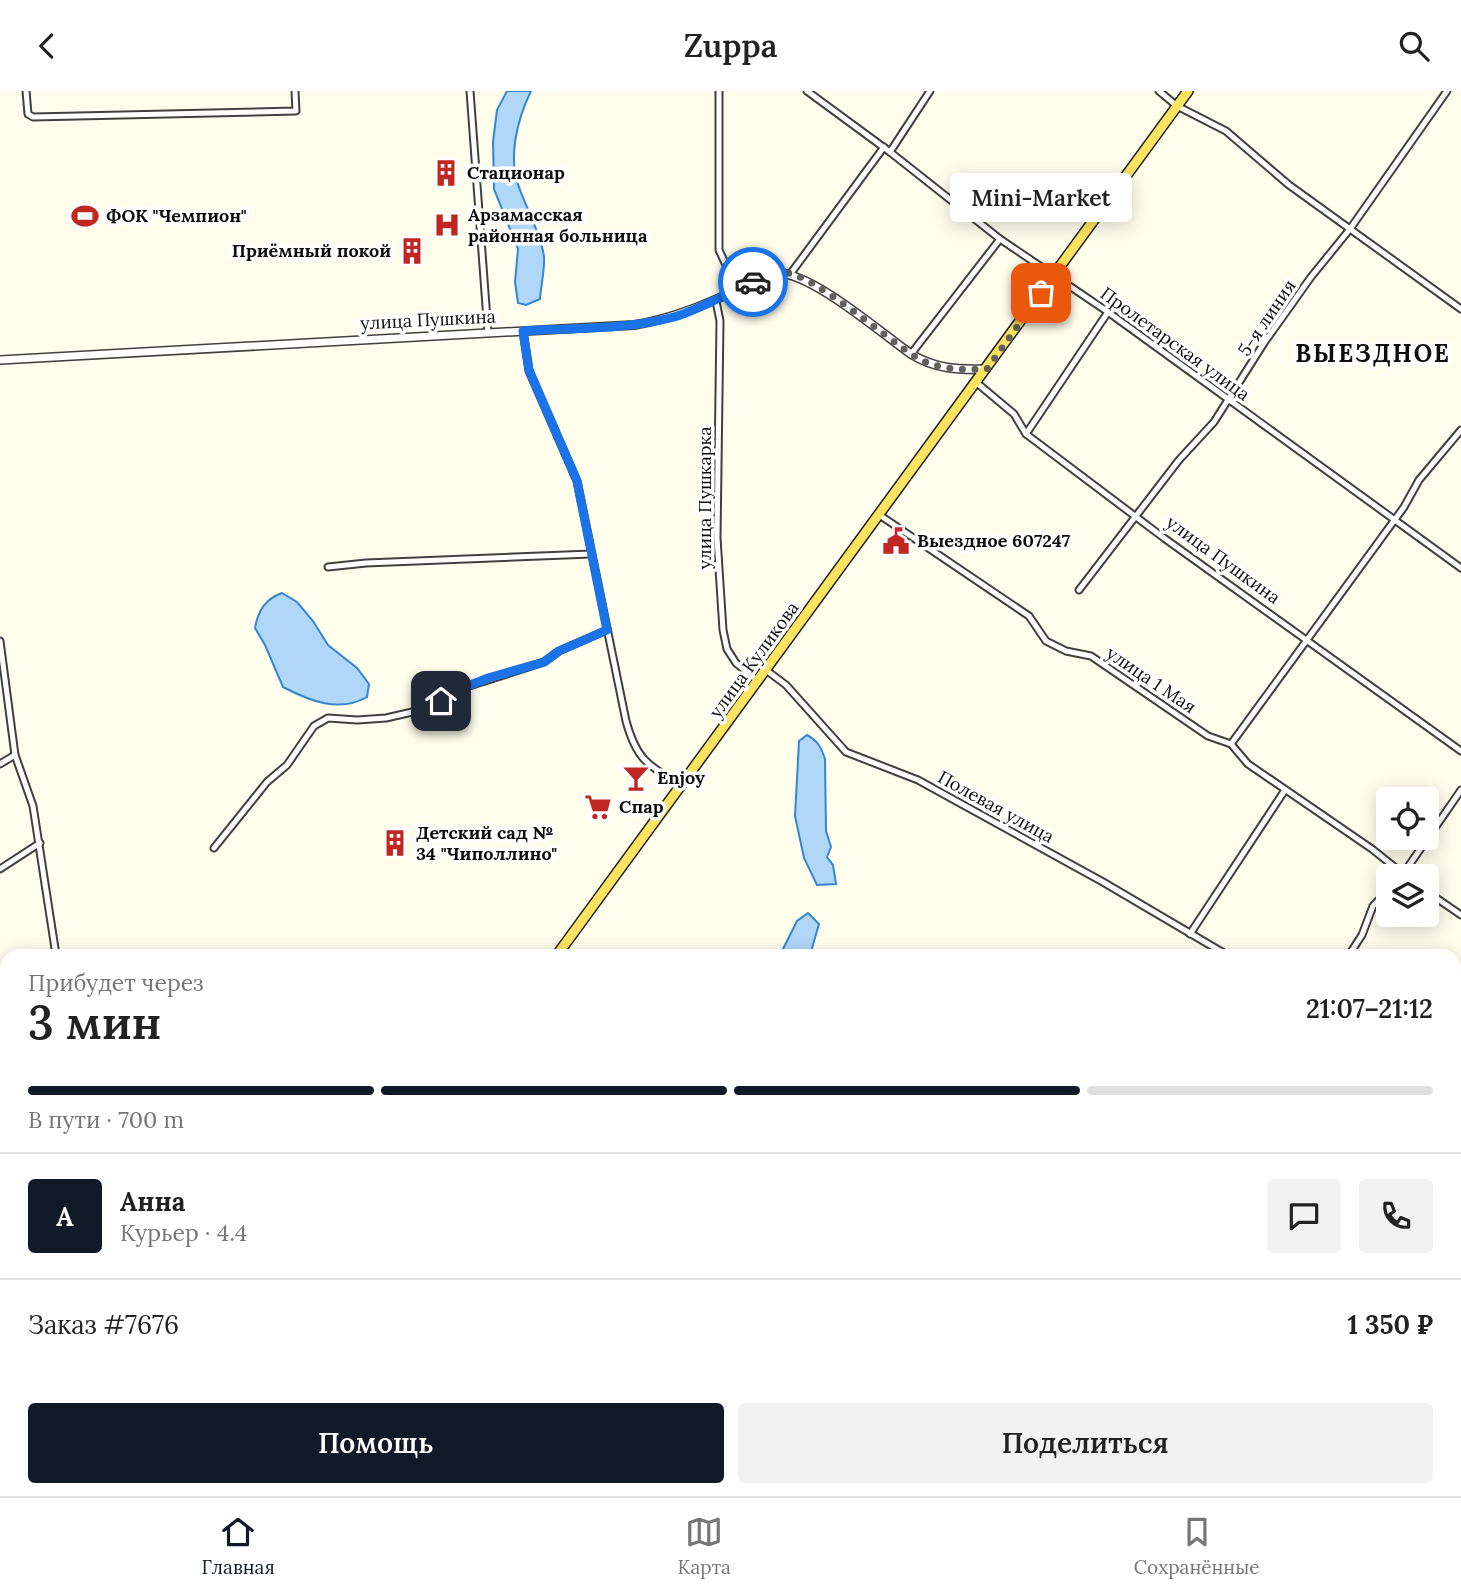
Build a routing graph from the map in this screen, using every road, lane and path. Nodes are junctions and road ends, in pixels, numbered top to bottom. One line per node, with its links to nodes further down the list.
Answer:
1 (26, 91): 2 (street)
2 (295, 91)
3 (470, 91): 22 (street)
4 (719, 91): 17 (street)
5 (807, 91): 11 (street, Пролетарская улица)
6 (930, 91): 12 (street)
7 (1159, 91): 10 (street)
8 (1188, 91): 10 (main road, улица Куликова)
9 (1447, 91): 13 (street, 5-я линия)
10 (1177, 106): 13 (street); 16 (main road, улица Куликова)
11 (884, 147): 12 (street, Пролетарская улица); 15 (street)
12 (890, 152): 14 (street, Пролетарская улица)
13 (1350, 229): 19 (street); 27 (street, 5-я линия)
14 (1000, 239): 16 (street, Пролетарская улица); 23 (street)
15 (791, 273): 17 (street, улица Пушкина); 23 (street)
16 (1054, 276): 20 (street, Пролетарская улица); 25 (main road, улица Куликова)
17 (737, 289): 18 (street, улица Пушкина)
18 (716, 301): 21 (street, улица Пушкина); 41 (street, улица Пушкарка)
19 (1461, 309)
20 (1108, 311): 27 (street, Пролетарская улица); 29 (street)
21 (523, 331): 22 (street, улица Пушкина); 33 (street)
22 (488, 333): 24 (street, улица Пушкина)
23 (911, 354): 25 (street)
24 (0, 361)
25 (987, 369): 26 (main road, улица Куликова)
26 (977, 383): 29 (street, улица Пушкина); 30 (main road, улица Куликова)
27 (1229, 401): 31 (street, 5-я линия); 32 (street, Пролетарская улица)
28 (1461, 430): 32 (street)
29 (1026, 434): 31 (street, улица Пушкина)
30 (878, 514): 40 (main road, улица Куликова); 42 (street, улица 1 Мая)
31 (1135, 516): 36 (street, 5-я линия); 39 (street, улица Пушкина)
32 (1394, 520): 35 (street, Пролетарская улица); 39 (street)
33 (591, 554): 34 (street); 37 (street)
34 (328, 567)
35 (1461, 568)
36 (1079, 590)
37 (607, 630): 46 (street); 50 (street)
38 (0, 641): 44 (street)
39 (1307, 642): 42 (street); 43 (street, улица Пушкина)
40 (766, 670): 41 (main road, улица Куликова); 57 (street, Полевая улица)
41 (758, 681): 46 (main road, улица Куликова)
42 (1231, 744): 47 (street, улица 1 Мая)
43 (1461, 751)
44 (15, 755): 45 (street); 49 (street)
45 (0, 764)
46 (682, 785): 59 (main road, улица Куликова)
47 (1285, 789): 51 (street, улица 1 Мая); 57 (street)
48 (1461, 790): 52 (street)
49 (40, 843): 53 (street); 58 (street)
50 (214, 848)
51 (1390, 864)
52 (1411, 864)
53 (0, 869)
54 (1439, 900): 56 (street)
55 (1376, 903): 61 (street)
56 (1461, 915)
57 (1191, 934): 60 (street, Полевая улица)
58 (55, 949)
59 (561, 949)
60 (1217, 949)
61 (1353, 949)

